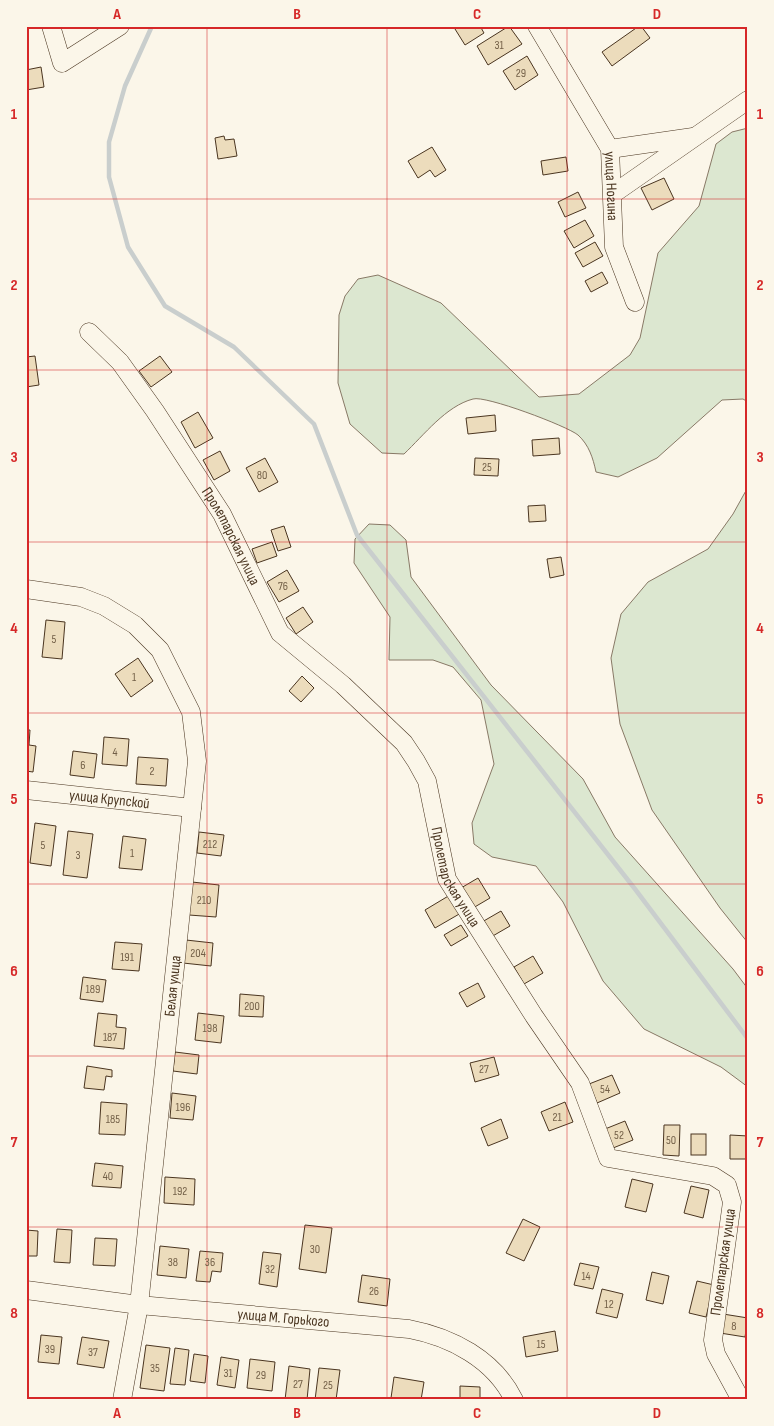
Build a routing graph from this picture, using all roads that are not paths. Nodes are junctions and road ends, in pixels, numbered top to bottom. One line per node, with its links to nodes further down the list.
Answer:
1 (51, 26): 2 (street)
2 (120, 26)
3 (537, 26): 6 (street, улица Ногина)
4 (748, 100): 5 (street)
5 (698, 136): 6 (street); 7 (street)
6 (610, 149): 7 (street, улица Ногина)
7 (613, 194): 8 (street, улица Ногина)
8 (635, 302)
9 (89, 332): 17 (street, Пролетарская улица)
10 (26, 589): 12 (street, Белая улица)
11 (26, 790): 12 (street, улица Крупской)
12 (192, 808): 14 (street, Белая улица)
13 (26, 1290): 14 (street, улица М. Горького)
14 (139, 1305): 15 (street, Белая улица); 16 (street, улица М. Горького)
15 (122, 1400)
16 (514, 1400)
17 (741, 1400)

